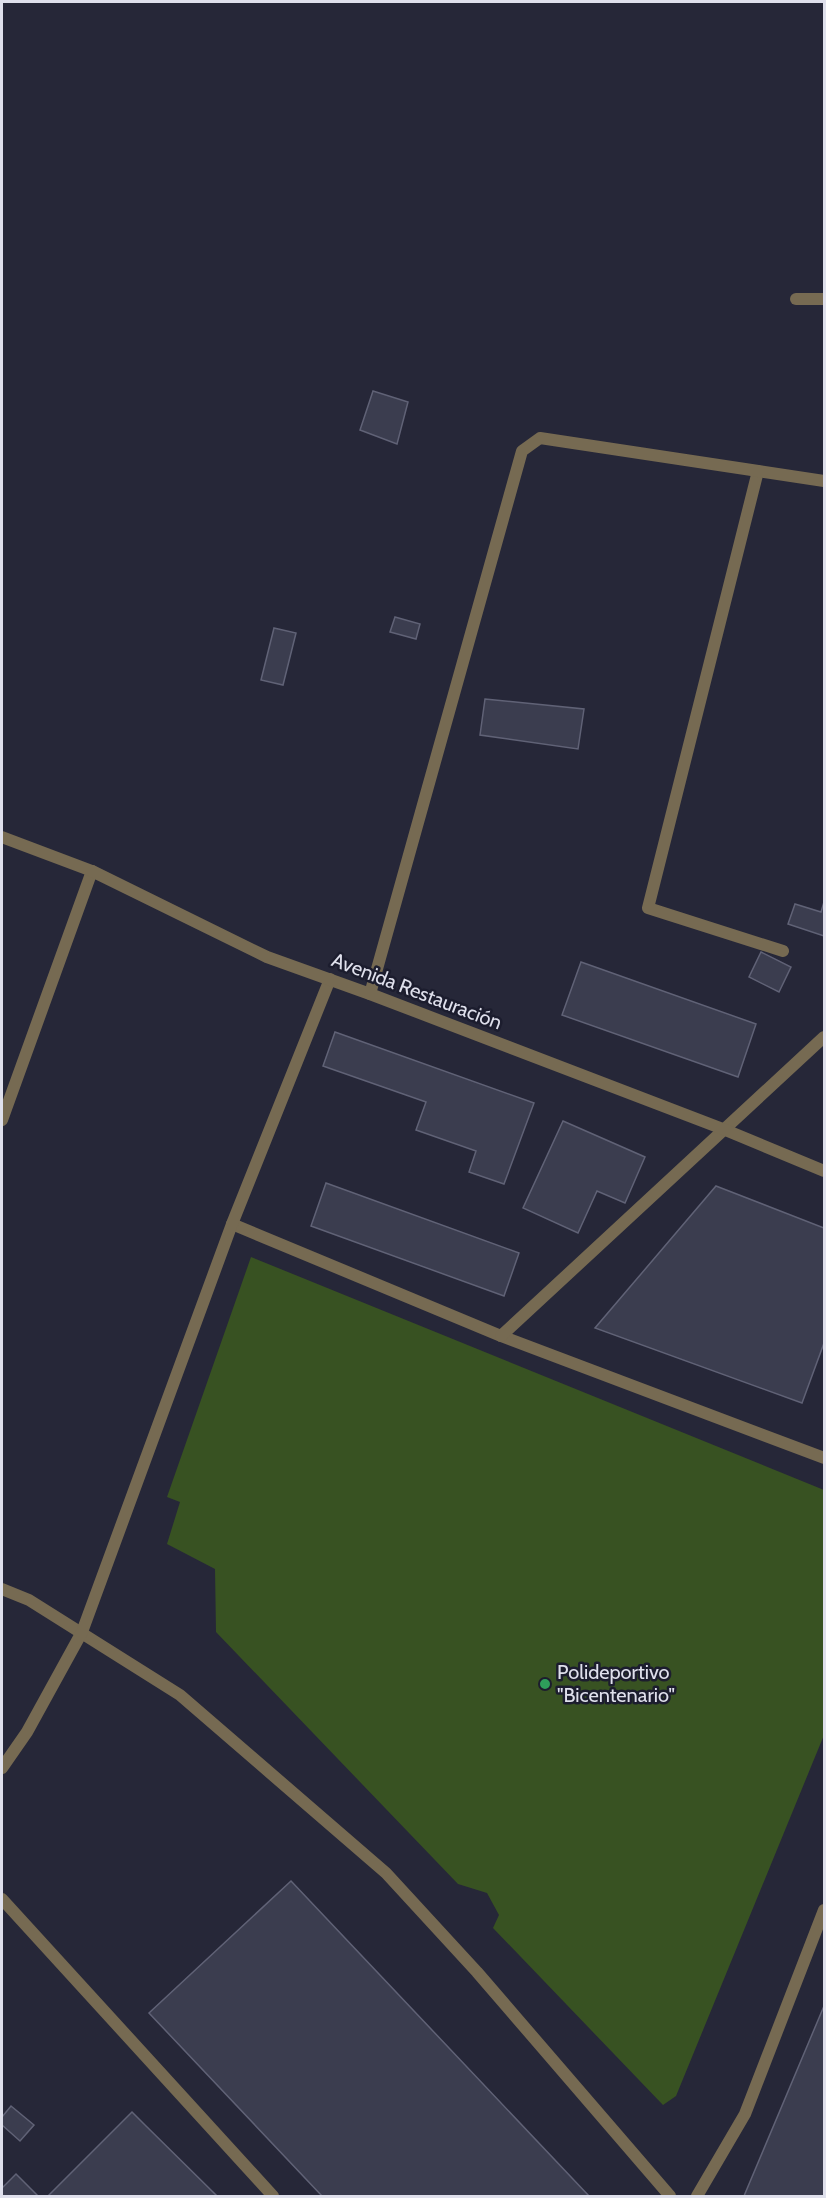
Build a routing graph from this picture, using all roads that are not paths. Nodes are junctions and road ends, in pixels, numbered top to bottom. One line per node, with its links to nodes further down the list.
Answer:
1 (796, 299): 2 (street)
2 (825, 299)
3 (758, 471): 4 (street); 7 (street); 9 (street)
4 (825, 481)
5 (2, 837): 6 (street, Avenida Restauración)
6 (92, 871): 8 (street, Avenida Restauración); 11 (street)
7 (783, 951)
8 (330, 979): 9 (street, Avenida Restauración); 14 (street)
9 (370, 994): 12 (street, Avenida Restauración)
10 (825, 1037): 12 (street)
11 (2, 1120)
12 (723, 1129): 13 (street, Avenida Restauración); 15 (street)
13 (825, 1172)
14 (232, 1224): 15 (street); 18 (street)
15 (501, 1336): 16 (street)
16 (825, 1458)
17 (2, 1589): 18 (street)
18 (82, 1632): 19 (street); 23 (street)
19 (2, 1768)
20 (2, 1899): 22 (street)
21 (825, 1910): 24 (street)
22 (273, 2196)
23 (670, 2196)
24 (697, 2196)

